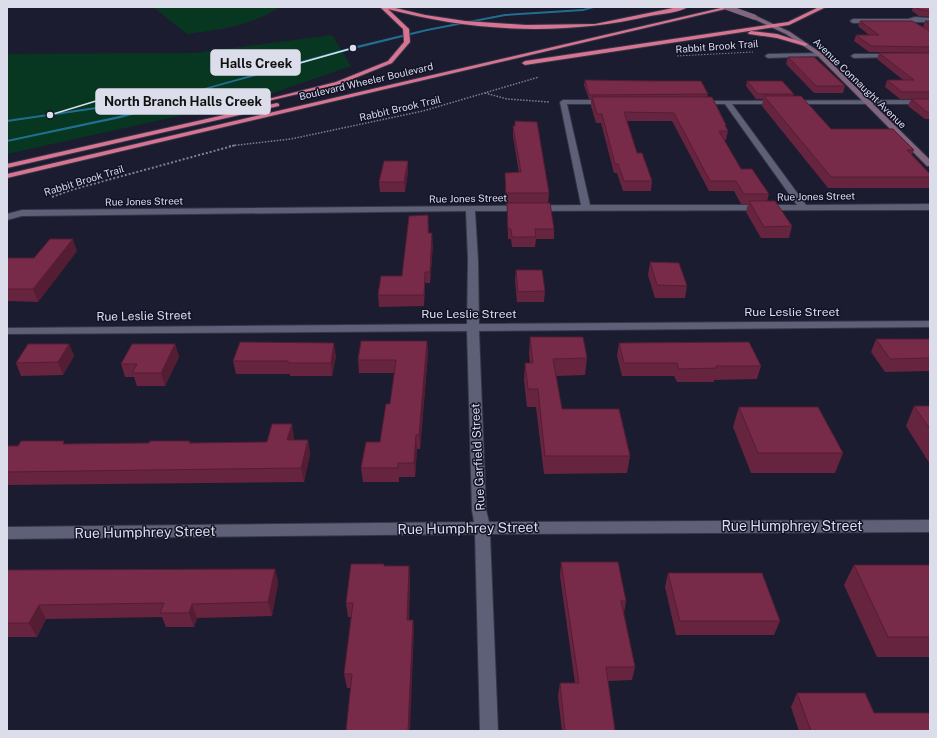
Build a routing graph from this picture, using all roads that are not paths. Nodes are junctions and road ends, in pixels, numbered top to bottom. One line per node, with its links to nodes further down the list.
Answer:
1 (383, 7): 2 (highway); 26 (highway)
2 (685, 7)
3 (701, 7): 14 (highway)
4 (726, 7): 10 (street, Avenue Connaught Avenue, bridge)
5 (731, 7): 25 (highway, Boulevard Wheeler Boulevard)
6 (823, 7): 10 (highway)
7 (930, 20): 9 (street)
8 (854, 21): 9 (street)
9 (908, 21): 11 (street)
10 (773, 25): 12 (highway); 13 (street, Avenue Connaught Avenue)
11 (914, 25)
12 (718, 34): 13 (highway); 25 (highway)
13 (805, 44): 15 (street, Avenue Connaught Avenue)
14 (508, 52)
15 (820, 55): 16 (street); 23 (street, Avenue Connaught Avenue)
16 (768, 56)
17 (854, 56): 18 (street)
18 (900, 56)
19 (338, 91): 26 (highway, Boulevard Wheeler Boulevard)
20 (618, 102): 33 (street)
21 (688, 102): 22 (street)
22 (727, 102): 23 (street); 30 (street)
23 (867, 102): 24 (street); 27 (street, Avenue Connaught Avenue)
24 (930, 102)
25 (98, 155): 29 (highway, Boulevard Wheeler Boulevard)
26 (36, 160): 28 (highway, Boulevard Wheeler Boulevard)
27 (930, 164)
28 (7, 166)
29 (7, 176)
30 (803, 207): 31 (street, Rue Jones Street); 33 (street, Rue Jones Street)
31 (930, 207)
32 (470, 208): 33 (street, Rue Jones Street); 34 (street, Rue Jones Street); 36 (street, Rue Garfield Street)
33 (586, 208)
34 (7, 217)
35 (930, 324): 36 (street, Rue Leslie Street)
36 (473, 328): 37 (street, Rue Leslie Street); 39 (street, Rue Garfield Street)
37 (7, 331)
38 (930, 526): 39 (street, Rue Humphrey Street)
39 (482, 528): 40 (street, Rue Humphrey Street); 41 (street, Rue Garfield Street)
40 (7, 533)
41 (489, 731)

